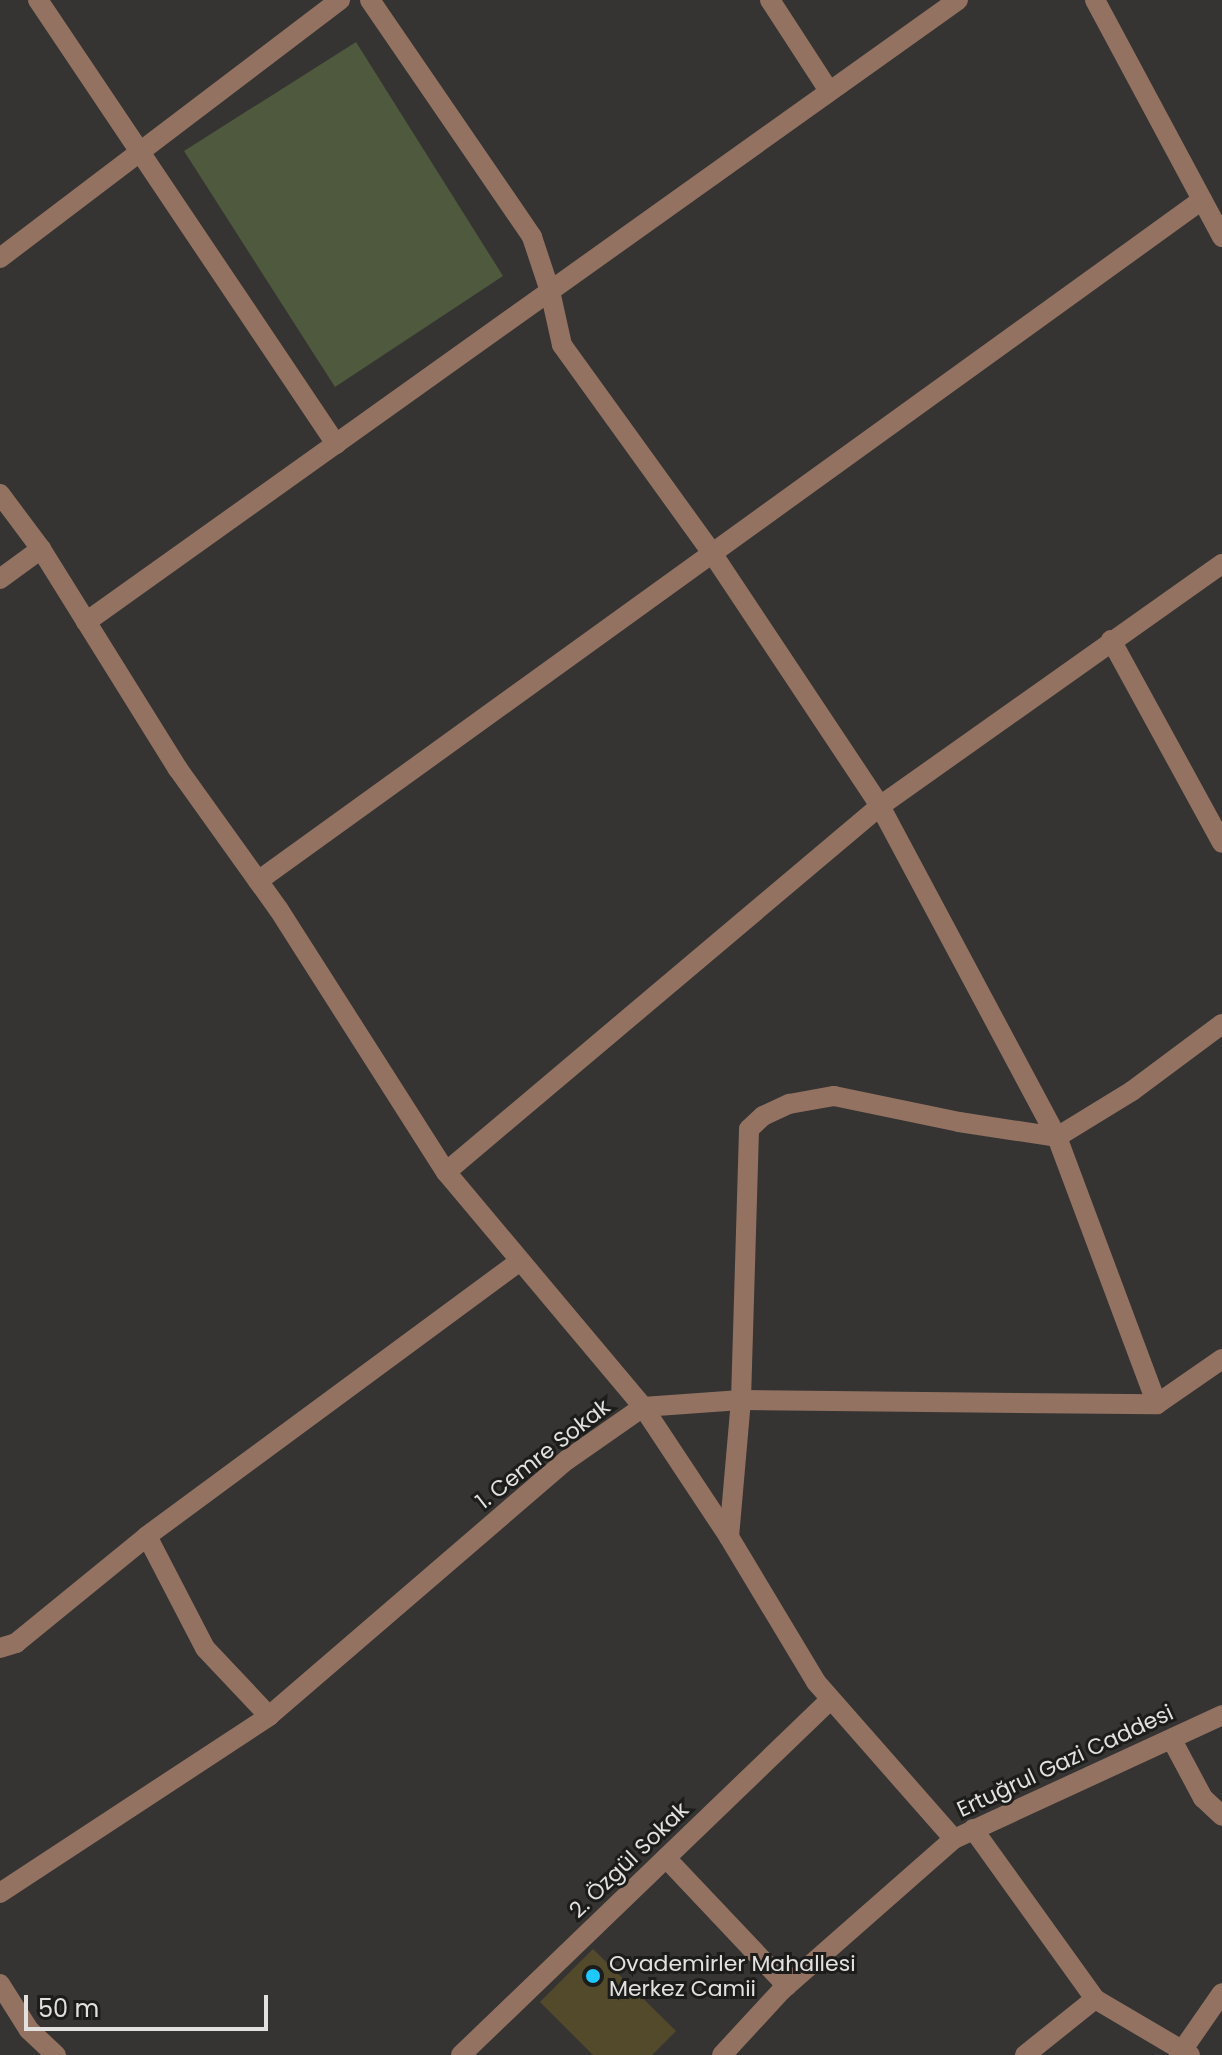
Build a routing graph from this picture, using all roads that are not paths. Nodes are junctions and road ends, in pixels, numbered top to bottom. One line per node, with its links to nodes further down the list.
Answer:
1 (38, 0): 8 (street)
2 (340, 0): 8 (street)
3 (370, 0): 12 (street)
4 (770, 0): 7 (street)
5 (958, 0): 7 (street)
6 (1095, 0): 9 (street)
7 (829, 91): 12 (street)
8 (139, 153): 11 (street); 13 (street)
9 (1202, 200): 10 (street); 16 (street)
10 (1222, 237)
11 (0, 258)
12 (550, 291): 13 (street); 16 (street)
13 (336, 444): 19 (street)
14 (0, 494): 15 (street)
15 (41, 549): 18 (street); 19 (street)
16 (712, 553): 21 (street); 23 (street)
17 (1222, 564): 20 (street)
18 (0, 579)
19 (86, 622): 23 (street)
20 (1111, 640): 21 (street); 22 (street)
21 (880, 806): 25 (street); 26 (street)
22 (1222, 843)
23 (258, 881): 26 (street)
24 (1222, 1024): 25 (street)
25 (1057, 1137): 29 (street); 30 (street)
26 (446, 1172): 27 (street)
27 (518, 1262): 31 (street); 32 (street)
28 (1222, 1359): 30 (street)
29 (741, 1400): 30 (street, 1. Cemre Sokak); 31 (street, 1. Cemre Sokak); 33 (street)
30 (1157, 1404)
31 (643, 1407): 33 (street); 37 (street, 1. Cemre Sokak)
32 (147, 1536): 34 (street); 37 (street)
33 (729, 1537): 35 (street)
34 (0, 1648)
35 (830, 1700): 41 (street); 42 (street, 2. Özgül Sokak)
36 (1222, 1715): 38 (street, Ertuğrul Gazi Caddesi)
37 (269, 1716): 43 (street, 1. Cemre Sokak)
38 (1172, 1740): 39 (street); 40 (street, Ertuğrul Gazi Caddesi)
39 (1222, 1816)
40 (973, 1829): 41 (street, Ertuğrul Gazi Caddesi); 47 (street)
41 (954, 1839): 45 (street, Ertuğrul Gazi Caddesi)
42 (666, 1858): 45 (street); 50 (street, 2. Özgül Sokak)
43 (0, 1893)
44 (0, 1984): 49 (street)
45 (787, 1986): 51 (street, Ertuğrul Gazi Caddesi)
46 (1222, 1993): 48 (street)
47 (1095, 1999): 48 (street); 52 (street)
48 (1183, 2053)
49 (56, 2055)
50 (461, 2055)
51 (722, 2055)
52 (1025, 2055)

